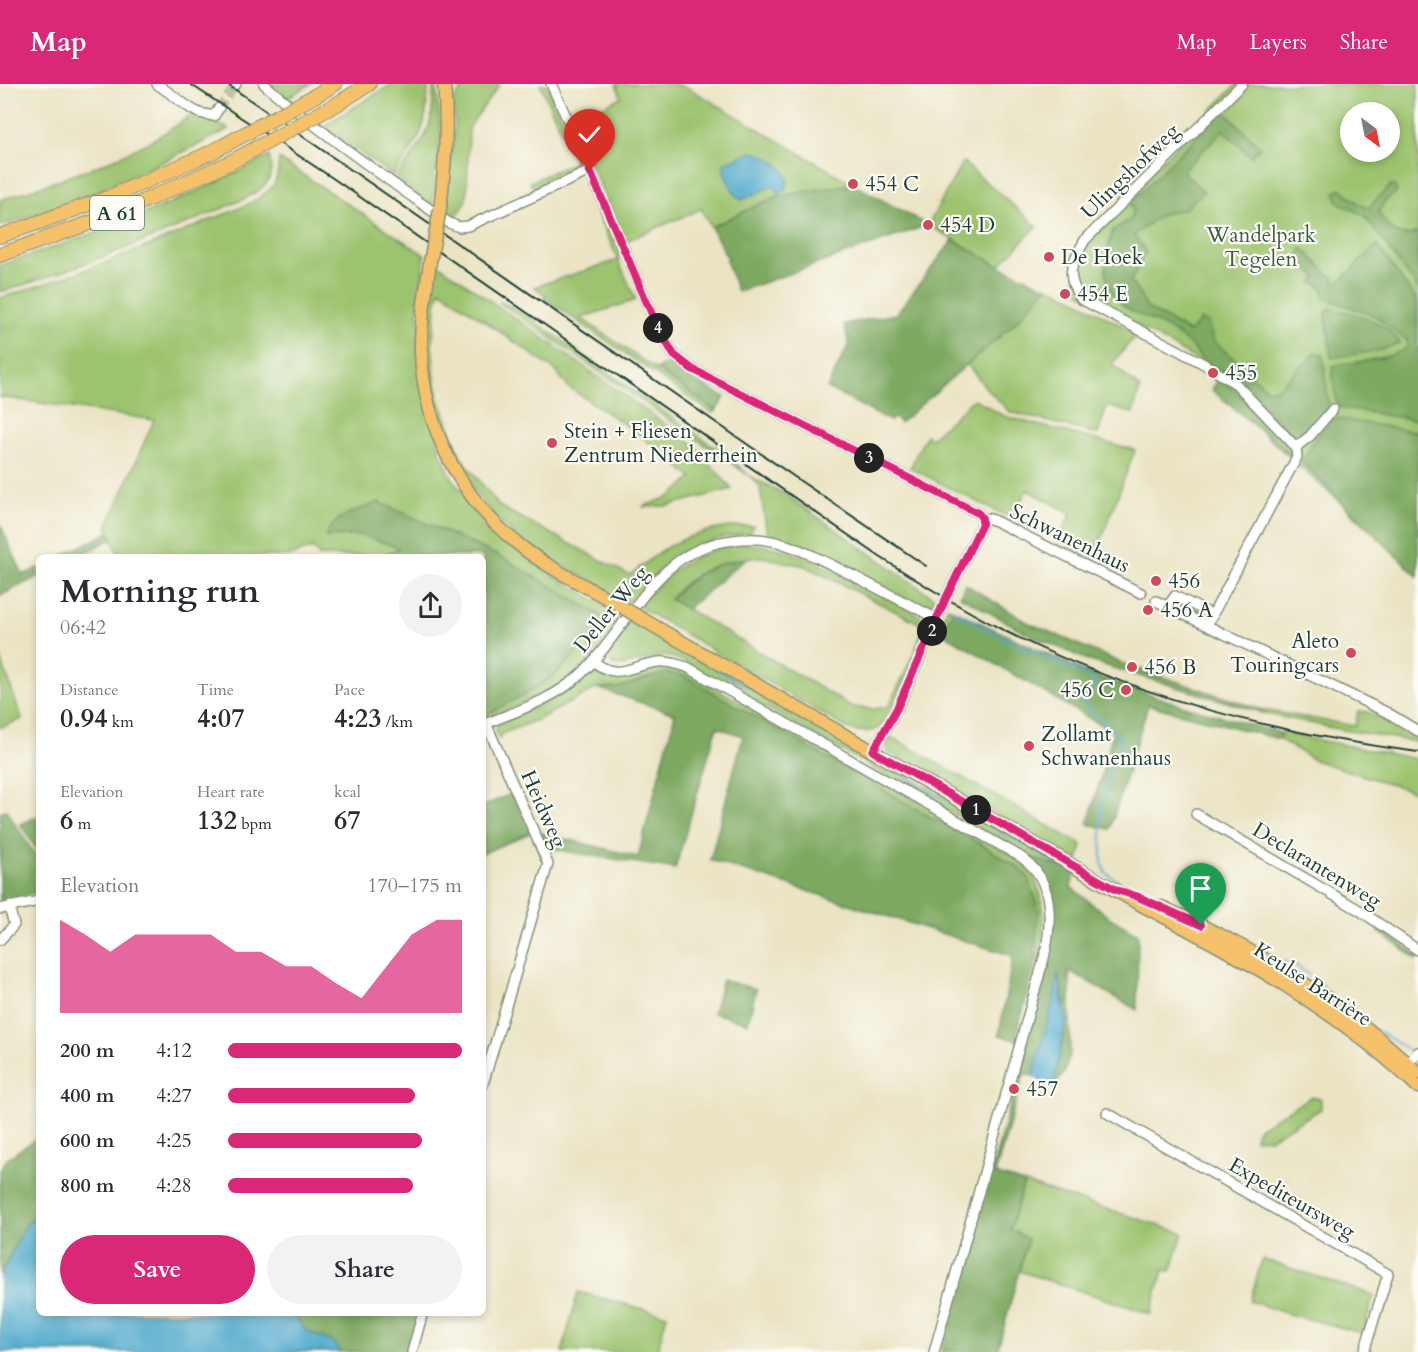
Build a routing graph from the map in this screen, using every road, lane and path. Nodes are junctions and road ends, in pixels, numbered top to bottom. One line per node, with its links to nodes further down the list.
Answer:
1 (157, 84): 8 (street)
2 (264, 84): 9 (street)
3 (334, 84): 10 (highway, A 61, bridge)
4 (369, 84): 11 (highway, A 61, bridge)
5 (444, 84): 25 (main road, Keulse Barrière, bridge)
6 (551, 84): 9 (street, Schwanenhaus)
7 (1242, 84): 13 (street, Ulingshofweg)
8 (219, 108)
9 (590, 171): 14 (street, Schwanenhaus)
10 (0, 236)
11 (0, 255)
12 (1333, 409): 13 (street)
13 (1296, 447): 18 (street)
14 (982, 518): 15 (street, Schwanenhaus); 19 (street)
15 (1141, 593)
16 (1156, 601): 17 (street)
17 (1168, 606): 18 (street); 20 (street)
18 (1213, 615): 20 (street)
19 (937, 619): 21 (street, Deller Weg); 25 (street)
20 (1207, 625): 24 (street)
21 (593, 661): 22 (street, Deller Weg); 41 (street)
22 (486, 724)
23 (486, 726): 36 (street, Heidweg)
24 (1418, 731)
25 (873, 751): 27 (main road, Keulse Barrière)
26 (1196, 814): 32 (street, Declarantenweg)
27 (1116, 890): 34 (main road, Keulse Barrière); 37 (main road, Keulse Barrière)
28 (36, 902): 29 (street)
29 (11, 906): 30 (street); 31 (street)
30 (0, 909)
31 (0, 940)
32 (1418, 950)
33 (1418, 1052): 34 (street)
34 (1408, 1064): 35 (main road, Keulse Barrière)
35 (1418, 1073)
36 (486, 1074)
37 (1418, 1087)
38 (1107, 1113): 42 (street, Expediteursweg)
39 (422, 1316): 40 (street)
40 (412, 1352)
41 (934, 1352)
42 (1364, 1352)

